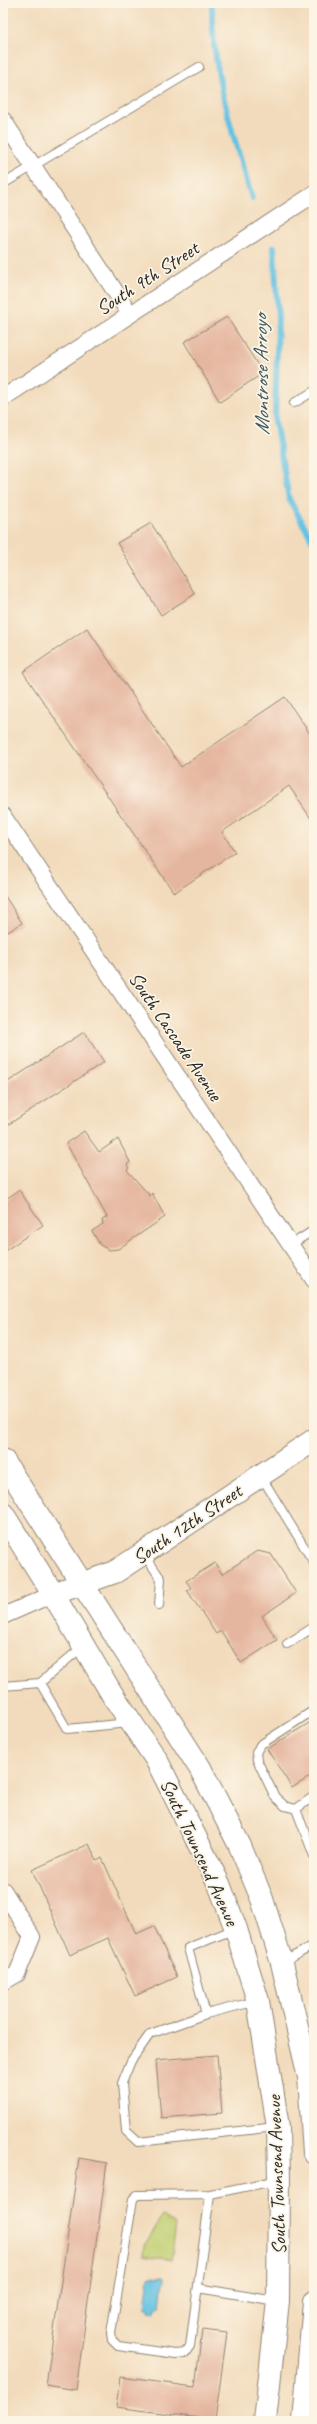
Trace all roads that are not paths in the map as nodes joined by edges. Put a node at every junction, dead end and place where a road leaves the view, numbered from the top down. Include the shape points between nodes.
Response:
1 (198, 68) dead end
2 (3, 120) edge
3 (33, 166) junction
4 (3, 184) edge
5 (314, 194) edge
6 (130, 314) junction
7 (314, 391) edge
8 (3, 398) edge
9 (294, 403) dead end
10 (3, 816) edge
11 (314, 1230) edge
12 (292, 1244) junction
13 (314, 1280) edge
14 (314, 1440) edge
15 (3, 1460) edge
16 (261, 1475) junction
17 (3, 1514) edge
18 (143, 1553) junction
19 (314, 1563) edge
20 (84, 1583) junction
21 (53, 1594) junction
22 (159, 1605) dead end
23 (3, 1616) edge
24 (314, 1627) edge
25 (287, 1644) dead end
26 (83, 1646) junction
27 (40, 1683) junction
28 (3, 1686) edge
29 (314, 1710) edge
30 (130, 1722) junction
31 (314, 1796) edge
32 (296, 1809) junction
33 (314, 1856) edge
34 (3, 1890) edge
35 (236, 1929) junction
36 (314, 1945) edge
37 (282, 1963) junction
38 (3, 1982) edge
39 (258, 2001) junction
40 (206, 2014) junction
41 (311, 2077) edge
42 (278, 2127) junction
43 (314, 2153) edge
44 (279, 2180) junction
45 (210, 2194) junction
46 (198, 2288) junction
47 (278, 2301) junction
48 (314, 2302) edge
49 (264, 2421) edge
50 (304, 2421) edge

1 - 3 lane
2 - 3 street
3 - 4 lane
3 - 6 street
5 - 6 street, South 9th Street
6 - 8 street, South 9th Street
7 - 9 lane
10 - 12 street, South Cascade Avenue
11 - 12 lane
12 - 13 street, South Cascade Avenue
14 - 16 main road, South 12th Street
15 - 20 main road, South Townsend Avenue
16 - 18 main road, South 12th Street
16 - 19 lane
17 - 21 main road, South Townsend Avenue
18 - 20 main road, South 12th Street via 106,1576
18 - 22 lane via 161,1579
20 - 21 main road, South 12th Street
20 - 37 main road, South Townsend Avenue via 200,1768 240,1846 262,1899
21 - 23 street
21 - 26 main road, South Townsend Avenue
24 - 25 lane
26 - 27 lane
26 - 30 main road, South Townsend Avenue
27 - 28 lane
27 - 30 lane via 67,1729
29 - 32 lane via 260,1745 256,1753 276,1797 284,1806
30 - 35 main road, South Townsend Avenue via 156,1759 198,1841 219,1884
31 - 32 lane
32 - 33 lane
34 - 38 street via 32,1937 17,1974
35 - 39 main road, South Townsend Avenue
35 - 40 lane via 188,1948
36 - 37 lane
37 - 41 main road, South Townsend Avenue
39 - 40 lane
39 - 42 main road, South Townsend Avenue
40 - 42 lane via 150,2034 131,2062 122,2083 126,2131 138,2142
41 - 43 main road, South Townsend Avenue
42 - 44 main road, South Townsend Avenue
44 - 45 lane
44 - 47 main road, South Townsend Avenue
45 - 46 lane
45 - 46 lane via 138,2195 133,2198 113,2318 112,2340 118,2346 175,2354 185,2353 190,2346
46 - 47 lane
47 - 49 main road, South Townsend Avenue
48 - 50 main road

